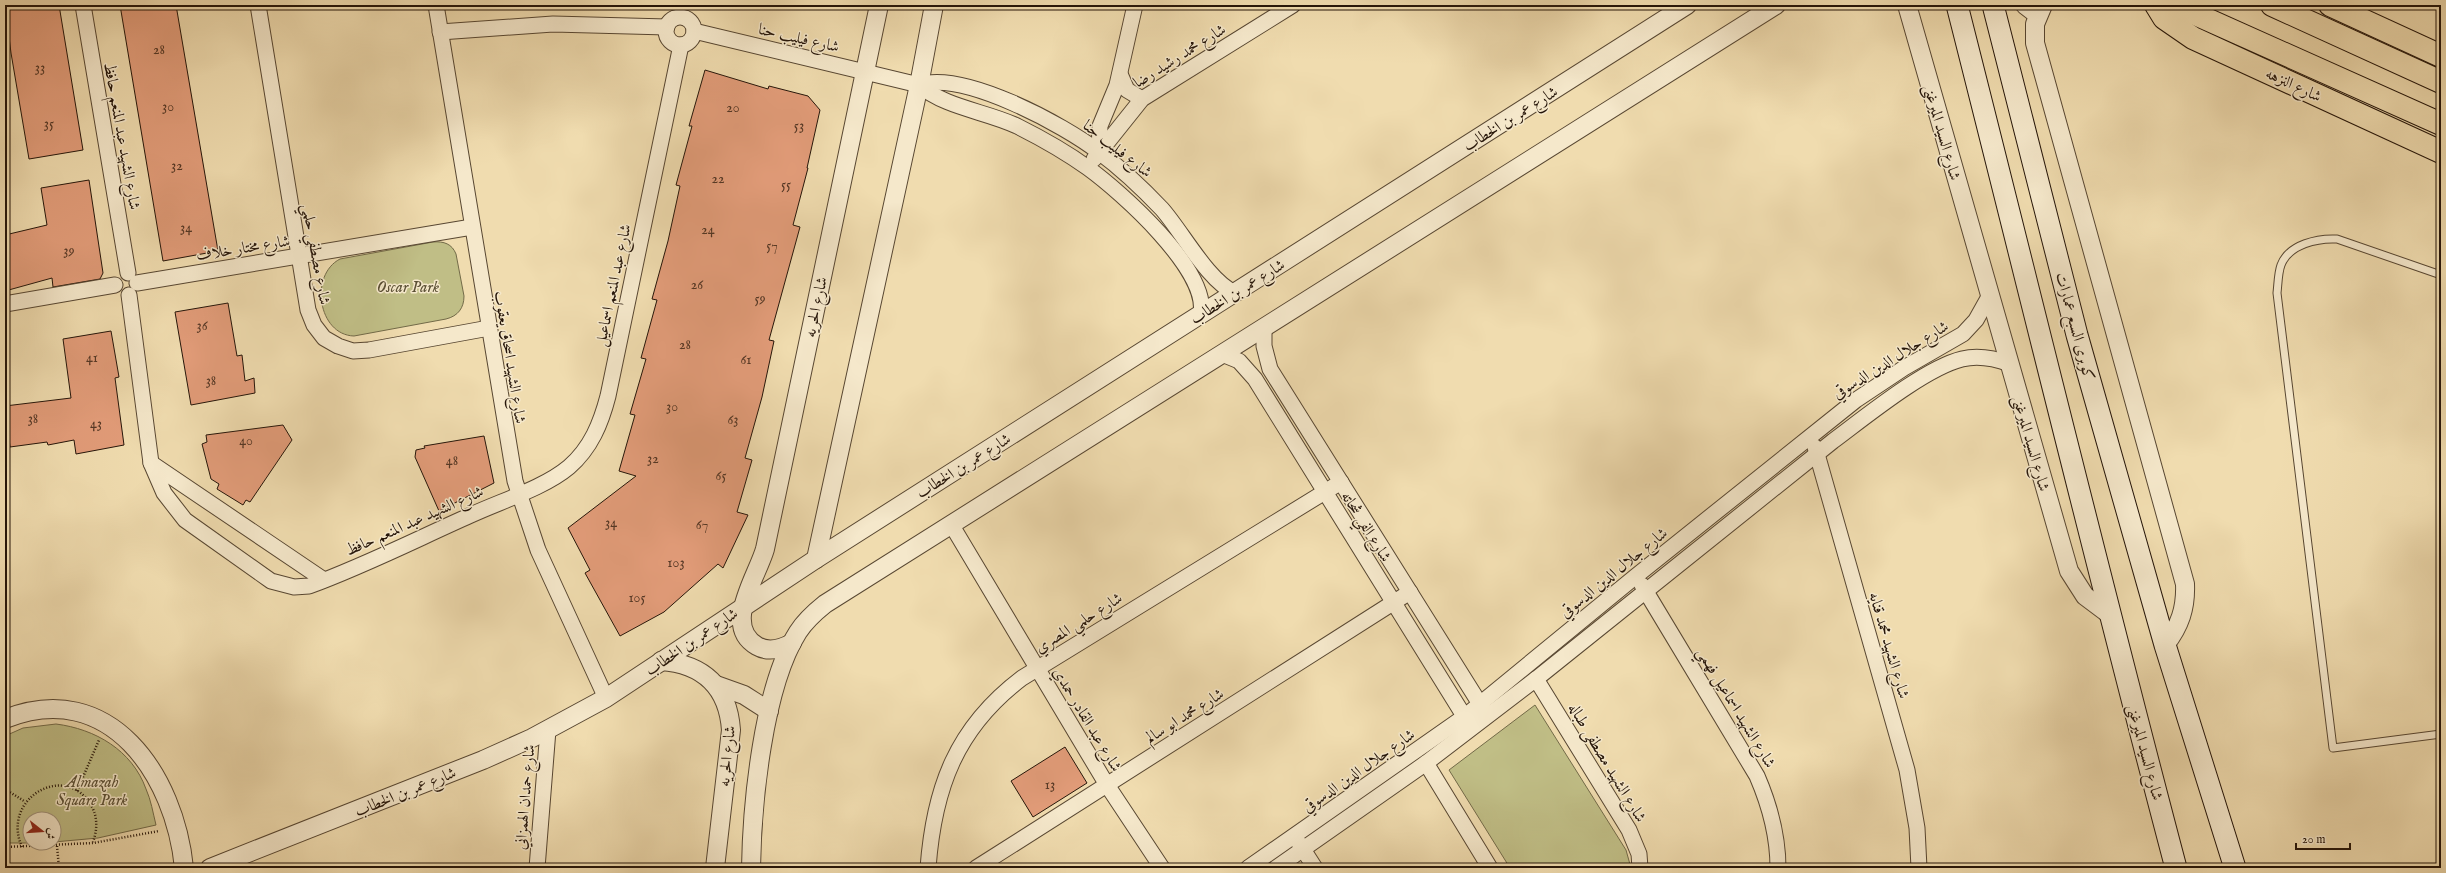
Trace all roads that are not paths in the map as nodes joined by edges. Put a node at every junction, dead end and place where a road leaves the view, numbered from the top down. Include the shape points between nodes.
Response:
1 (83, 5) edge
2 (258, 5) edge
3 (436, 5) edge
4 (879, 5) edge
5 (934, 5) edge
6 (1135, 5) edge
7 (1293, 5) edge
8 (1687, 5) edge
9 (1776, 5) edge
10 (1957, 5) edge
11 (1993, 5) edge
12 (2156, 5) edge
13 (2175, 5) edge
14 (2272, 5) edge
15 (2330, 5) edge
16 (2035, 8) edge
17 (1912, 10) edge
18 (686, 12) edge
19 (667, 27) junction
20 (694, 31) junction
21 (440, 32) junction
22 (681, 45) junction
23 (2441, 56) edge
24 (864, 71) junction
25 (1120, 74) junction
26 (2441, 82) edge
27 (919, 85) junction
28 (1142, 99) junction
29 (2441, 124) edge
30 (1099, 152) junction
31 (2441, 152) edge
32 (1087, 168) junction
33 (472, 227) junction
34 (299, 256) junction
35 (2441, 275) edge
36 (131, 284) junction
37 (1235, 293) junction
38 (1990, 295) junction
39 (5, 304) edge
40 (1200, 314) junction
41 (488, 328) junction
42 (1264, 328) junction
43 (1222, 354) junction
44 (2010, 364) junction
45 (1811, 435) junction
46 (1818, 454) junction
47 (151, 463) junction
48 (1341, 482) junction
49 (1325, 491) junction
50 (518, 494) junction
51 (951, 524) junction
52 (816, 559) junction
53 (1636, 576) junction
54 (324, 580) junction
55 (1410, 592) junction
56 (1646, 592) junction
57 (1394, 603) junction
58 (743, 606) junction
59 (2109, 614) junction
60 (792, 644) junction
61 (2165, 645) junction
62 (661, 661) junction
63 (1037, 668) junction
64 (1536, 679) junction
65 (716, 685) junction
66 (606, 698) junction
67 (1484, 710) junction
68 (769, 711) junction
69 (5, 719) edge
70 (1468, 723) junction
71 (548, 730) junction
72 (2441, 734) edge
73 (1426, 763) junction
74 (1107, 785) junction
75 (1295, 837) junction
76 (1304, 850) junction
77 (184, 868) edge
78 (212, 868) edge
79 (537, 868) edge
80 (715, 868) edge
81 (751, 868) edge
82 (928, 868) edge
83 (976, 868) edge
84 (1162, 868) edge
85 (1248, 868) edge
86 (1276, 868) edge
87 (1316, 868) edge
88 (1490, 868) edge
89 (1640, 868) edge
90 (1778, 868) edge
91 (1919, 868) edge
92 (2176, 868) edge
93 (2236, 868) edge

1 - 36 street, شارع الشهيد عبد المنعم حافظ
2 - 34 street, شارع مصطفي حلمي
3 - 21 street, شارع الشهيد اسحاق يعقوب
4 - 24 street, شارع الحريه
5 - 27 street
6 - 25 street
7 - 28 street, شارع محمد رشيد رضا
8 - 37 street, شارع عمر بن الخطاب
9 - 42 street
10 - 59 main road via 2044,344
11 - 61 main road, كوبرى السبع عمارات via 2078,336
12 - 31 main road, شارع النزهه via 2164,18 2193,38
13 - 29 main road
14 - 26 main road
15 - 23 main road
16 - 61 street via 2036,47 2185,584 2182,617
17 - 38 street, شارع السيد الميرغنى
18 - 19 street
18 - 20 street
19 - 21 street via 553,24
19 - 22 street via 669,40
20 - 22 street via 689,42
20 - 24 street, شارع فيليب حنا
21 - 33 street, شارع الشهيد اسحاق يعقوب
22 - 50 street, شارع عبد المنعم اسماعيل via 608,396 599,427 581,455 569,467
24 - 27 street, شارع فيليب حنا
24 - 58 street, شارع الحريه via 765,549
25 - 28 street via 1127,90
25 - 30 street via 1100,126
27 - 30 street, شارع فيليب حنا via 946,82 1007,101 1055,124
27 - 32 street, شارع فيليب حنا via 939,98 984,112 1021,128
27 - 52 street
28 - 30 street, شارع محمد رشيد رضا
30 - 32 street, شارع محمد رشيد رضا
30 - 37 street, شارع فيليب حنا via 1149,196 1186,238 1214,279
32 - 40 street, شارع فيليب حنا via 1134,208 1173,250 1198,286 1202,303
33 - 34 street, شارع مختار خلاف
33 - 41 street, شارع الشهيد اسحاق يعقوب
34 - 36 street, شارع مختار خلاف
34 - 41 street, شارع مصطفي حلمي via 312,322 324,338 342,348 365,350
35 - 72 lane via 2337,239 2321,238 2298,246 2281,264 2277,293 2333,748
36 - 39 street via 118,277 115,285
36 - 47 street, شارع الشهيد عبد المنعم حافظ
37 - 40 street, شارع عمر بن الخطاب
38 - 44 street, شارع السيد الميرغنى
38 - 45 street, شارع جلال الدين الدسوقي via 1976,320 1963,334 1872,388
40 - 52 street, شارع عمر بن الخطاب
41 - 50 street, شارع الشهيد اسحاق يعقوب
42 - 43 street
42 - 48 street, شارع الفي شحاته via 1264,346 1270,369
43 - 49 street, شارع الفي شحاته via 1239,361 1252,374
43 - 51 street
44 - 46 street, شارع جلال الدين الدسوقي via 1978,357 1946,365 1880,406
44 - 59 street, شارع السيد الميرغنى via 2069,571 2085,596
45 - 46 street, شارع الشهيد محمد قنايه
45 - 53 street, شارع جلال الدين الدسوقي
46 - 56 street, شارع جلال الدين الدسوقي
46 - 91 street, شارع الشهيد محمد قنايه via 1906,770 1917,828
47 - 54 street
47 - 54 street, شارع الشهيد عبد المنعم حافظ via 164,493 185,520 271,581 294,588
48 - 49 street, شارع حلمي المصري
48 - 55 street, شارع الفي شحاته
49 - 57 street, شارع الفي شحاته
49 - 63 street, شارع حلمي المصري
50 - 54 street, شارع الشهيد عبد المنعم حافظ
50 - 66 street, شارع الشهيد اسحاق يعقوب via 538,550
51 - 60 street via 825,604 803,625
51 - 63 street, شارع عبد القادر حمدي
52 - 58 street, شارع عمر بن الخطاب
53 - 56 street, شارع الشهيد اسماعيل فهمي
53 - 67 street, شارع جلال الدين الدسوقي
55 - 57 street, شارع محمد ابو سالم
55 - 67 street, شارع الفي شحاته
56 - 64 street, شارع جلال الدين الدسوقي
56 - 90 street, شارع الشهيد اسماعيل فهمي via 1757,776 1768,802 1775,829
57 - 70 street, شارع الفي شحاته
57 - 74 street, شارع محمد ابو سالم
58 - 60 street, شارع الحريه via 741,622 747,638 752,643 767,650 776,650
58 - 62 street, شارع عمر بن الخطاب
59 - 92 main road, شارع السيد الميرغنى
60 - 68 street
61 - 93 main road
62 - 65 street, شارع الحريه via 677,662 692,667
62 - 66 street, شارع عمر بن الخطاب
63 - 74 street, شارع عبد القادر حمدي
63 - 82 street, شارع حلمي المصري via 994,701 960,745 939,796
64 - 67 street, شارع جلال الدين الدسوقي
64 - 89 street, شارع الشهيد مصطفى طباله via 1635,841
65 - 68 street via 744,695
65 - 80 street, شارع الحريه via 725,699 730,714 731,730
66 - 71 street, شارع عمر بن الخطاب
67 - 70 street, شارع جلال الدين الدسوقي
68 - 81 street via 758,777
69 - 77 street via 24,713 52,710 80,714 106,724 129,740 148,762 161,787 176,828
70 - 73 street, شارع جلال الدين الدسوقي
70 - 75 street, شارع جلال الدين الدسوقي
71 - 78 street, شارع عمر بن الخطاب via 483,760
71 - 79 street, شارع حمدان الهمزاني
73 - 76 street, شارع جلال الدين الدسوقي
73 - 88 street
74 - 83 street, شارع محمد ابو سالم
74 - 84 street, شارع عبد القادر حمدي
75 - 76 street
75 - 85 street, شارع جلال الدين الدسوقي
76 - 86 street, شارع جلال الدين الدسوقي
76 - 87 street

